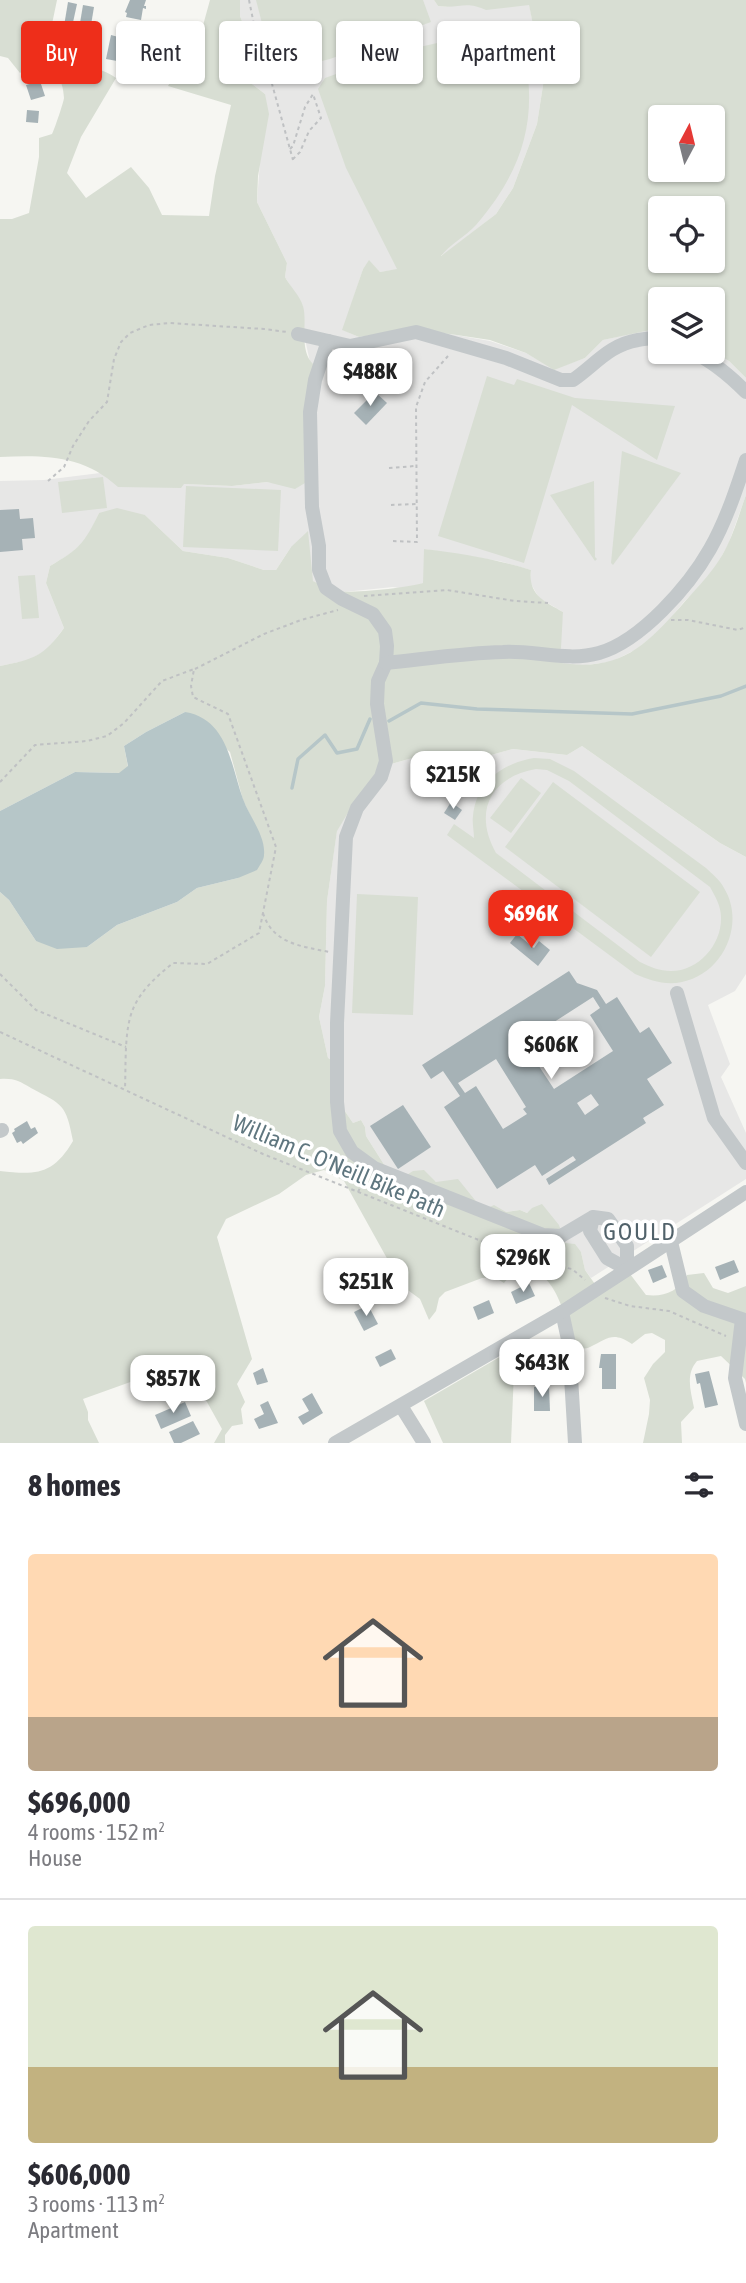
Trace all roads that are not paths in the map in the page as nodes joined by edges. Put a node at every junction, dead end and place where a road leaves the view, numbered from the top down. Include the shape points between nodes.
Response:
1 (298, 334) road end
2 (648, 339) edge
3 (328, 341) junction
4 (714, 364) edge
5 (746, 392) edge
6 (746, 460) edge
7 (386, 663) junction
8 (677, 993) dead end
9 (746, 1163) edge
10 (746, 1192) edge
11 (593, 1217) junction
12 (671, 1241) junction
13 (626, 1269) junction
14 (562, 1311) junction
15 (401, 1406) junction
16 (746, 1424) edge
17 (335, 1443) edge
18 (424, 1443) edge
19 (575, 1443) edge

1 - 3 street
2 - 3 street via 609,349 573,380 561,380 506,358 416,332 350,346
3 - 7 street via 310,412 319,570 326,588 357,600 373,614 385,631
4 - 5 street
6 - 7 street via 710,550 680,590 625,641 597,653 505,652
7 - 11 street via 378,681 377,704 386,761 381,777 357,808 346,837 337,1023 340,1131 352,1152 372,1166 543,1234 561,1236
8 - 9 street via 714,1118
10 - 12 street
11 - 13 street via 590,1231 607,1258
11 - 13 street via 608,1219 627,1246
12 - 13 street
12 - 16 street via 683,1291 704,1306 742,1319 735,1378
13 - 14 street
14 - 15 street
14 - 19 street via 569,1344
15 - 17 street
15 - 18 street

